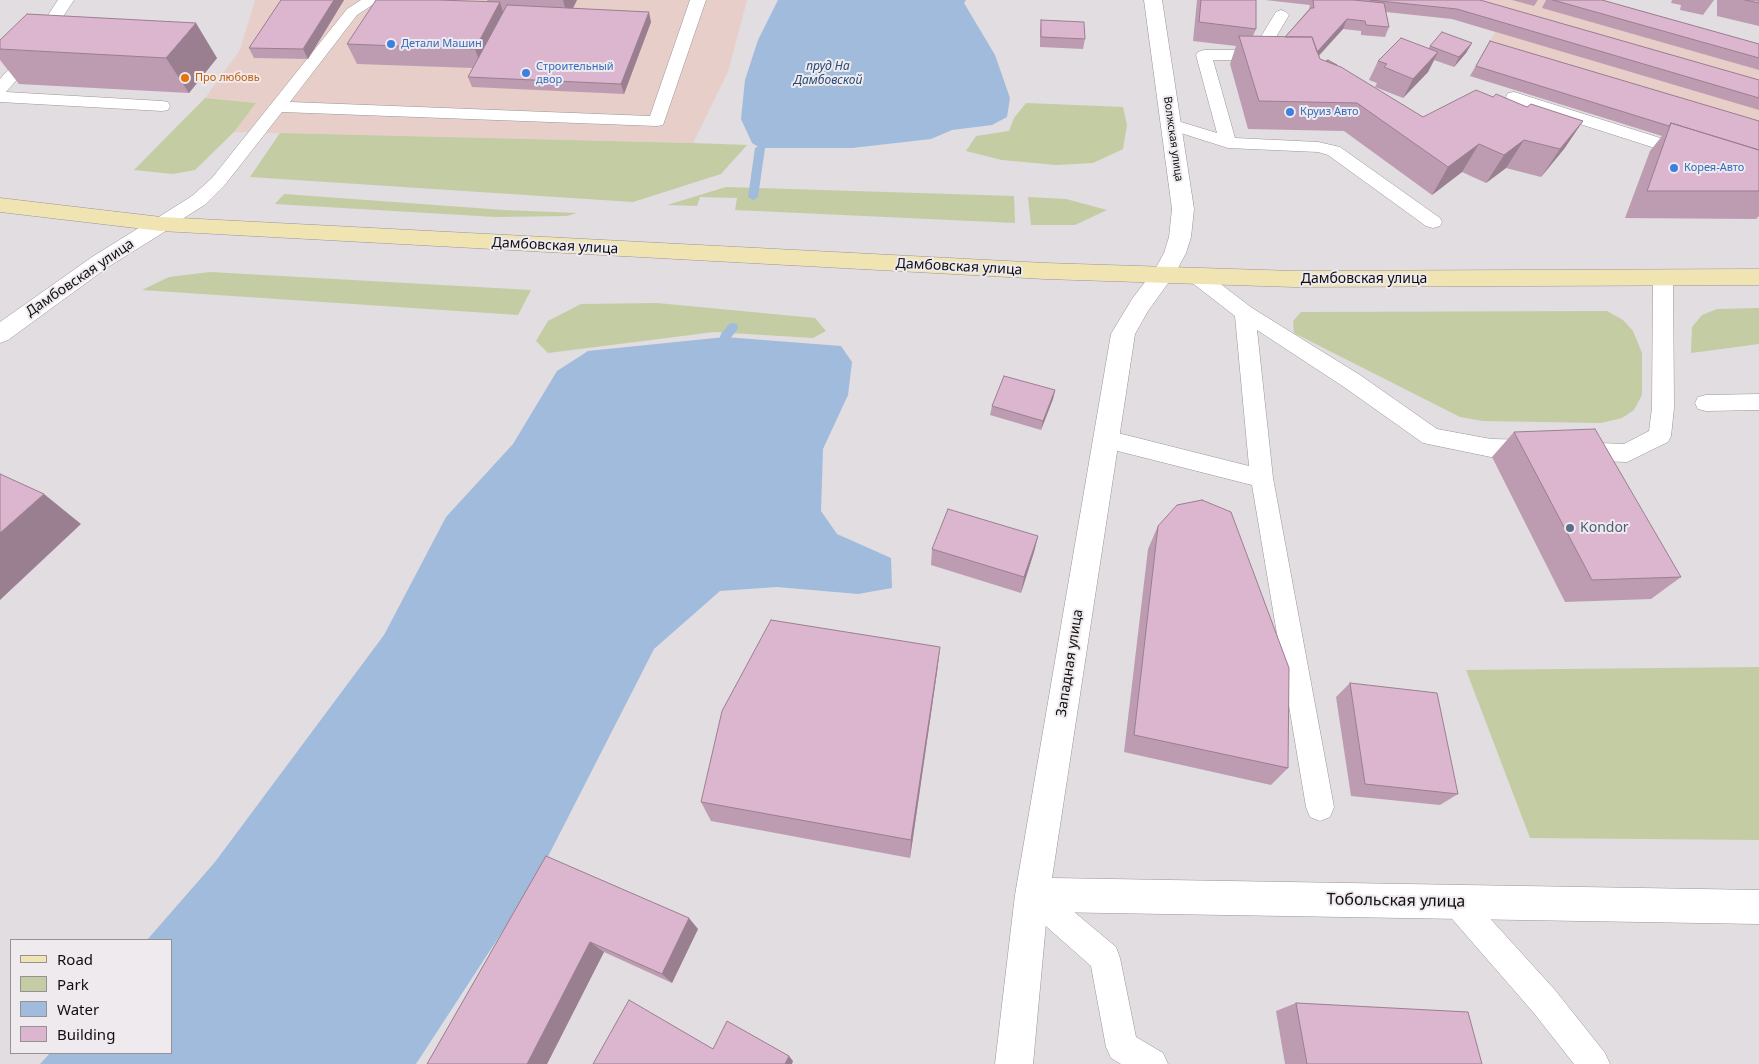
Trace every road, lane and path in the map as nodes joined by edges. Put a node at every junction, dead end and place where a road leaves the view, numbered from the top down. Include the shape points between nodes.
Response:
1 (66, 0) edge
2 (372, 0) edge
3 (698, 0) edge
4 (1153, 0) edge
5 (1281, 15) dead end
6 (0, 89) edge
7 (0, 97) edge
8 (1514, 97) dead end
9 (162, 106) dead end
10 (278, 107) junction
11 (1171, 124) junction
12 (1228, 143) junction
13 (1702, 158) edge
14 (0, 205) edge
15 (1433, 222) dead end
16 (161, 224) junction
17 (1163, 275) junction
18 (1198, 277) junction
19 (1663, 277) junction
20 (1759, 277) edge
21 (1245, 313) junction
22 (0, 334) edge
23 (1759, 402) edge
24 (1706, 403) dead end
25 (1106, 439) junction
26 (1262, 478) junction
27 (1320, 807) dead end
28 (1032, 896) junction
29 (1456, 902) junction
30 (1759, 907) edge
31 (1014, 1064) edge
32 (1152, 1064) edge
33 (1594, 1064) edge

1 - 6 lane via 30,56
2 - 10 lane via 352,12
3 - 10 lane via 657,121
4 - 11 street, Волжская улица
5 - 12 lane via 1260,51 1252,55 1204,55
7 - 9 lane
8 - 13 lane
10 - 16 lane via 218,182 199,200
11 - 12 lane
11 - 17 street, Волжская улица via 1183,224 1175,253
12 - 15 lane via 1318,146 1334,151
14 - 16 main road, Дамбовская улица
16 - 17 main road, Дамбовская улица via 751,257
16 - 22 street, Дамбовская улица via 100,262
17 - 18 main road, Дамбовская улица
17 - 25 street, Западная улица via 1123,334
18 - 19 main road, Дамбовская улица
18 - 21 lane
19 - 20 main road, Дамбовская улица
19 - 21 lane via 1660,436 1627,453 1491,448 1431,437 1352,381
21 - 26 lane
23 - 24 lane
25 - 26 lane
25 - 28 street, Западная улица
26 - 27 lane
28 - 29 street, Тобольская улица
28 - 31 street, Западная улица
28 - 32 lane via 1105,958 1122,1047
29 - 30 street, Тобольская улица
29 - 33 lane via 1544,1001

